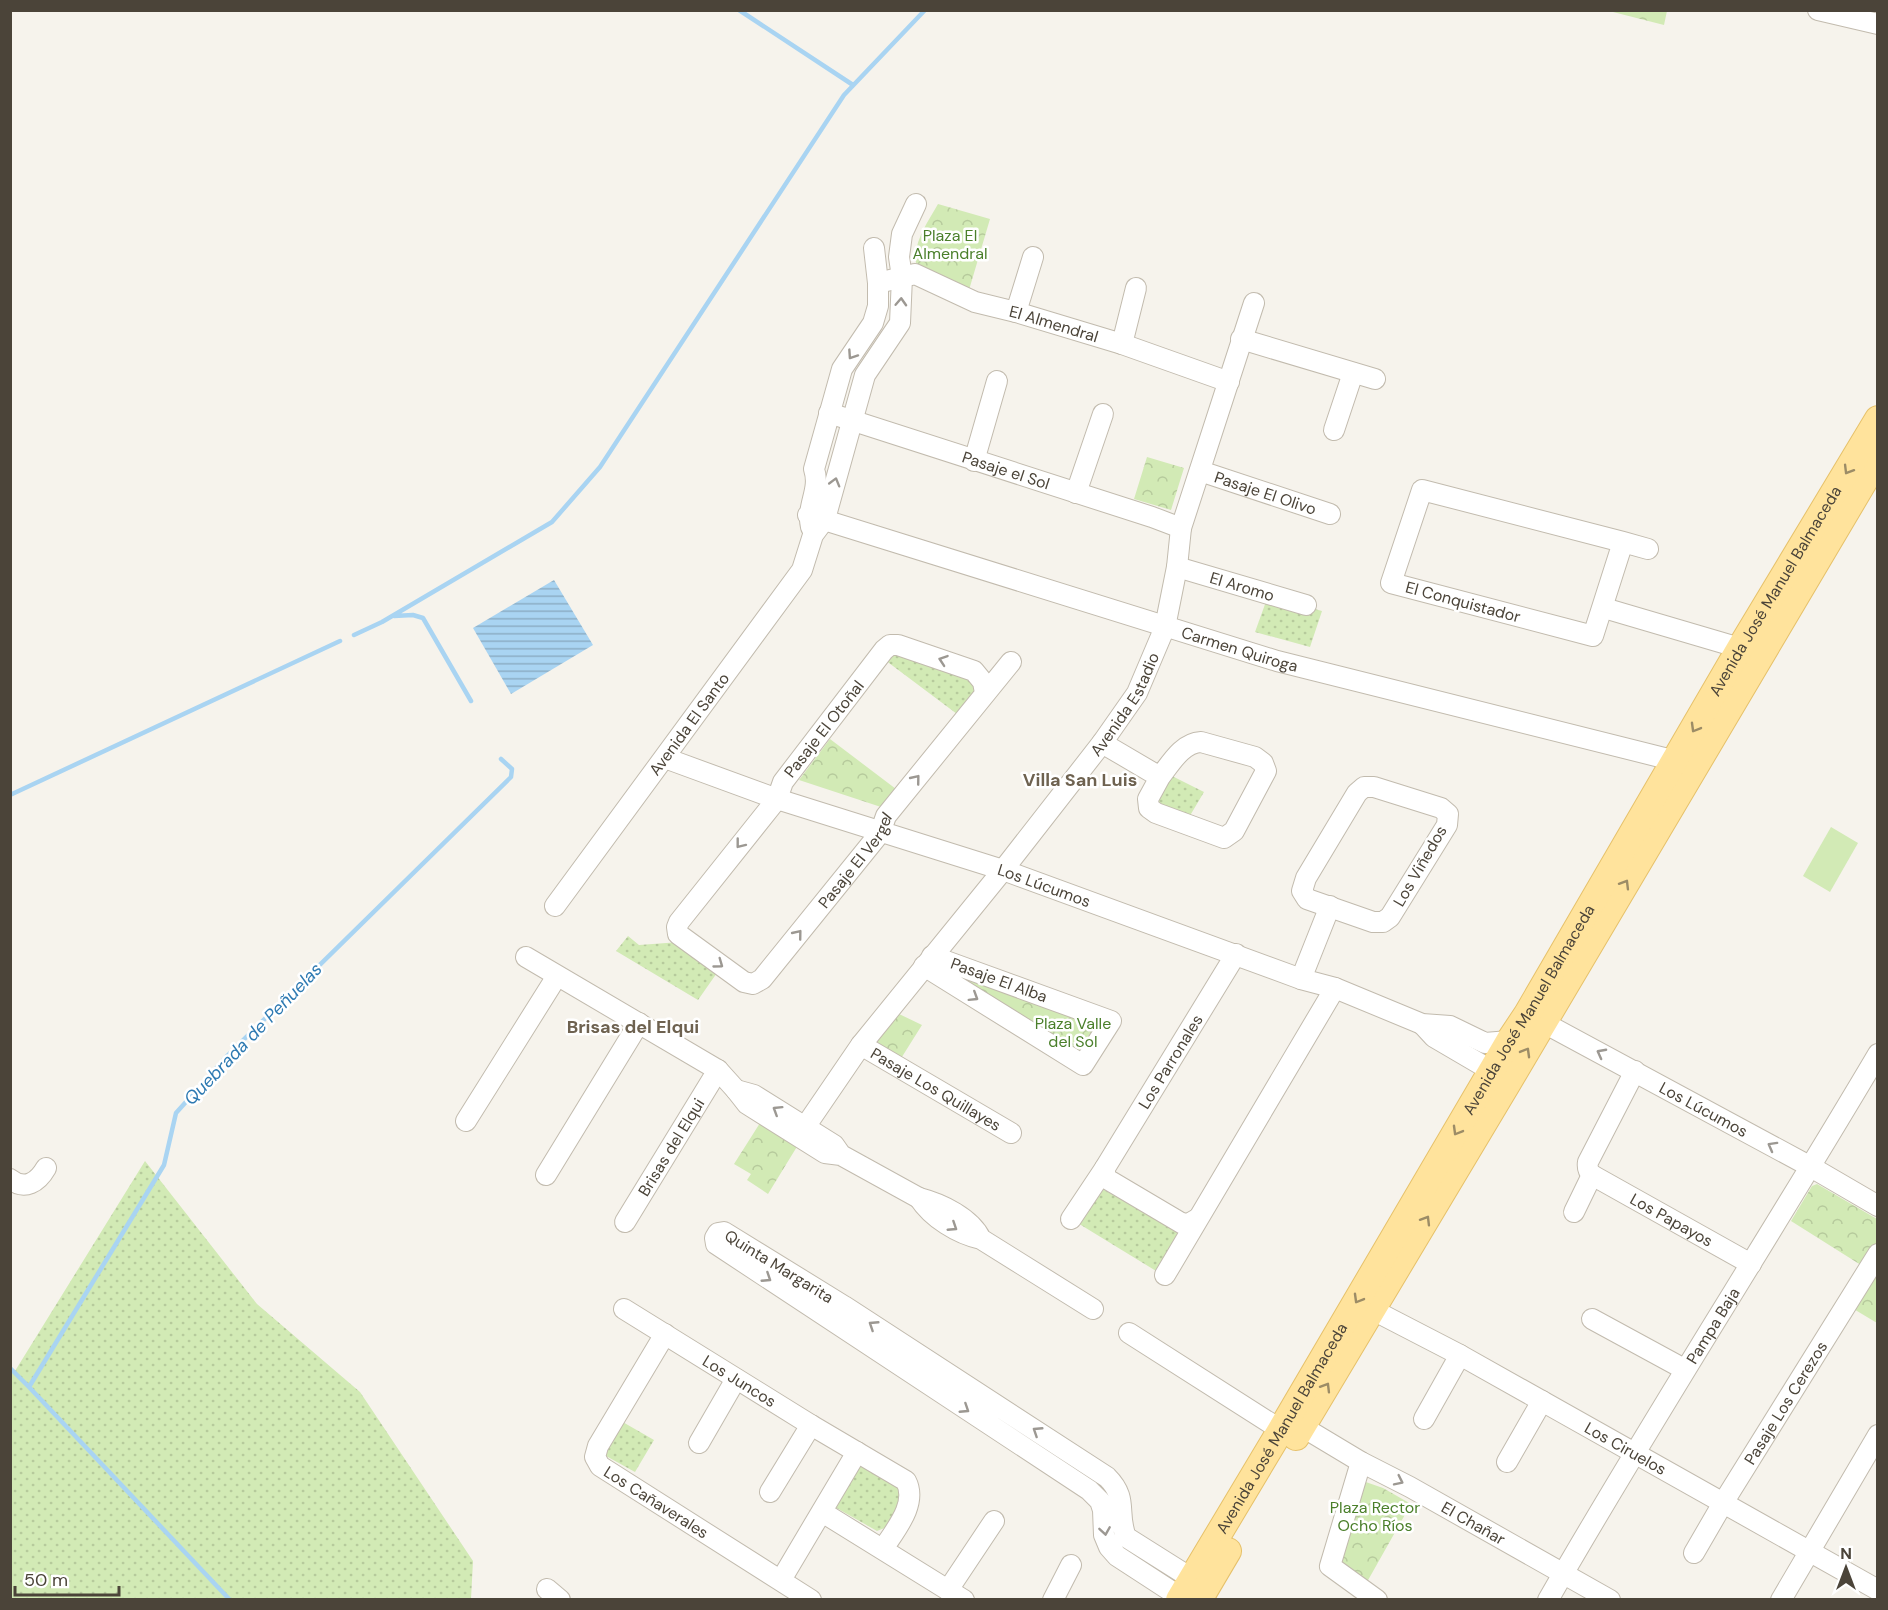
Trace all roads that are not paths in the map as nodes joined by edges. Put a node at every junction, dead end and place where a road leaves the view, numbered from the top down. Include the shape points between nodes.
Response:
1 (1818, 10) edge
2 (1868, 18) edge
3 (916, 204) dead end
4 (874, 248) dead end
5 (1033, 257) dead end
6 (902, 277) junction
7 (878, 282) junction
8 (1136, 288) dead end
9 (1254, 303) dead end
10 (1016, 312) junction
11 (1242, 339) junction
12 (1122, 344) junction
13 (1353, 372) junction
14 (1375, 379) dead end
15 (997, 381) dead end
16 (1230, 382) junction
17 (829, 413) junction
18 (1102, 414) dead end
19 (1878, 419) edge
20 (853, 421) junction
21 (1334, 430) dead end
22 (1878, 458) edge
23 (974, 461) junction
24 (1200, 471) junction
25 (1076, 494) junction
26 (1330, 514) dead end
27 (817, 517) junction
28 (1181, 528) junction
29 (1623, 542) junction
30 (1648, 549) dead end
31 (1177, 567) junction
32 (1306, 605) dead end
33 (1604, 608) junction
34 (1165, 627) junction
35 (1740, 648) junction
36 (1011, 662) dead end
37 (985, 693) junction
38 (1102, 742) junction
39 (664, 758) junction
40 (1676, 761) junction
41 (1160, 777) junction
42 (777, 799) junction
43 (880, 833) junction
44 (1003, 870) junction
45 (555, 906) dead end
46 (1330, 906) junction
47 (678, 934) joint
48 (1236, 954) junction
49 (526, 957) dead end
50 (928, 961) junction
51 (557, 976) junction
52 (1301, 979) junction
53 (1335, 988) junction
54 (1535, 1018) junction
55 (639, 1023) junction
56 (1422, 1023) junction
57 (1509, 1041) junction
58 (861, 1045) junction
59 (1878, 1054) edge
60 (718, 1070) junction
61 (1635, 1071) junction
62 (1500, 1076) junction
63 (736, 1090) junction
64 (466, 1121) dead end
65 (805, 1127) junction
66 (1011, 1133) dead end
67 (842, 1155) junction
68 (1811, 1167) junction
69 (46, 1168) dead end
70 (1105, 1168) junction
71 (546, 1175) dead end
72 (1592, 1175) junction
73 (10, 1179) edge
74 (1878, 1206) edge
75 (1574, 1212) dead end
76 (1071, 1219) dead end
77 (1197, 1219) junction
78 (625, 1222) dead end
79 (1878, 1254) edge
80 (1751, 1264) junction
81 (1165, 1275) dead end
82 (624, 1309) dead end
83 (1093, 1309) dead end
84 (1373, 1310) junction
85 (838, 1313) junction
86 (1592, 1319) dead end
87 (1129, 1333) dead end
88 (665, 1334) junction
89 (1460, 1355) junction
90 (1684, 1370) junction
91 (945, 1371) junction
92 (736, 1379) junction
93 (934, 1388) junction
94 (1542, 1401) junction
95 (1424, 1419) dead end
96 (811, 1425) junction
97 (1291, 1428) junction
98 (1878, 1435) edge
99 (699, 1443) dead end
100 (1058, 1445) junction
101 (857, 1452) junction
102 (1633, 1453) junction
103 (1046, 1462) junction
104 (1361, 1462) junction
105 (1507, 1462) dead end
106 (770, 1492) dead end
107 (1723, 1503) junction
108 (822, 1512) junction
109 (994, 1521) dead end
110 (883, 1550) junction
111 (1808, 1551) junction
112 (1694, 1553) dead end
113 (1071, 1565) dead end
114 (1563, 1573) junction
115 (781, 1580) junction
116 (1878, 1590) edge
117 (956, 1594) edge
118 (1187, 1594) edge
119 (811, 1599) edge
120 (1053, 1599) edge
121 (1377, 1599) edge
122 (1548, 1599) edge
123 (1610, 1599) edge
124 (1781, 1599) edge

1 - 2 street
3 - 6 street, Avenida El Santo via 902,234
4 - 7 street, Avenida El Santo
5 - 10 street
6 - 7 street, El Almendral
6 - 10 street, El Almendral via 915,274 967,300
20 -> 6 street, Avenida El Santo via 865,375 900,323
7 -> 17 street, Avenida El Santo via 873,323 842,369
8 - 12 street
9 - 11 street, Avenida Estadio
10 - 12 street, El Almendral
11 - 13 street
11 - 16 street, Avenida Estadio
12 - 16 street, El Almendral
13 - 14 street
13 - 21 street
15 - 23 street
16 - 24 street, Avenida Estadio
17 - 20 street, Pasaje el Sol
17 - 27 street, Avenida El Santo via 814,469 818,480
18 - 25 street
19 -> 35 main road, Avenida José Manuel Balmaceda
20 - 23 street, Pasaje el Sol
27 -> 20 street, Avenida El Santo
54 -> 22 main road, Avenida José Manuel Balmaceda
23 - 25 street, Pasaje el Sol
24 - 26 street, Pasaje El Olivo
24 - 28 street, Avenida Estadio
25 - 28 street, Pasaje el Sol
27 - 34 street, Carmen Quiroga
27 - 39 street, Avenida El Santo via 802,570
28 - 31 street, Avenida Estadio
29 - 30 street, El Conquistador
29 - 33 street, El Conquistador
29 - 33 street, El Conquistador via 1422,490 1391,583 1593,636
31 - 32 street, El Aromo
31 - 34 street, Avenida Estadio
33 - 35 street
34 - 38 street, Avenida Estadio via 1137,693
34 - 40 street, Carmen Quiroga via 1277,661
35 -> 40 main road, Avenida José Manuel Balmaceda
36 - 37 street, Pasaje El Vergel
37 -> 42 street, Pasaje El Otoñal via 983,682 974,671 890,645 783,782
43 -> 37 street, Pasaje El Vergel via 886,816
38 - 41 street
38 - 44 street, Avenida Estadio
39 - 42 street, Los Lúcumos
39 - 45 street, Avenida El Santo
40 - 54 main road, Avenida José Manuel Balmaceda
41 - 41 street via 1148,799 1149,808 1224,838 1234,831 1266,771 1263,762 1255,757 1194,742 1185,746
42 - 43 street, Los Lúcumos
42 -> 47 street, Pasaje El Otoñal via 679,922
43 - 44 street, Los Lúcumos
47 -> 43 street, Pasaje El Vergel via 744,982 753,984 762,979
44 - 48 street, Los Lúcumos
44 - 50 street, Avenida Estadio
46 - 46 street, Los Viñedos via 1373,922 1390,917 1447,825 1448,814 1441,808 1364,787 1306,878 1302,891 1307,899
46 - 52 street
48 - 52 street, Los Lúcumos
48 - 70 street, Los Parronales
49 - 51 street
50 -> 50 street, Pasaje El Alba via 1083,1065 1111,1021
50 - 58 street, Avenida Estadio
51 - 55 street
51 - 64 street
52 - 53 street, Los Lúcumos
53 - 56 street, Los Lúcumos
53 - 77 street
54 - 57 main road, Avenida José Manuel Balmaceda
61 -> 54 street, Los Lúcumos
62 -> 54 main road, Avenida José Manuel Balmaceda
55 - 60 street
55 - 71 street
56 - 57 street, Los Lúcumos via 1450,1026 1485,1043
56 - 62 street, Los Lúcumos via 1434,1037
57 - 62 main road, Avenida José Manuel Balmaceda
58 - 65 street, Avenida Estadio
58 - 66 street, Pasaje Los Quillayes
59 - 68 street, Pampa Baja
60 - 63 street
60 - 78 street, Brisas del Elqui
68 -> 61 street, Los Lúcumos
61 - 72 street via 1588,1162
84 -> 62 main road, Avenida José Manuel Balmaceda
62 -> 97 main road, Avenida José Manuel Balmaceda via 1298,1397
65 -> 63 street via 754,1095
63 - 67 street via 747,1104 825,1154
65 - 67 street via 834,1145
67 - 83 street via 919,1198 936,1202 976,1227 981,1239
68 - 74 street, Los Lúcumos
68 - 80 street, Pampa Baja
69 - 73 street via 32,1184
70 - 76 street, Los Parronales
70 - 77 street via 1107,1179 1183,1224
72 - 75 street
72 - 80 street, Los Papayos
77 - 81 street
79 - 107 street, Pasaje Los Cerezos
80 - 90 street, Pampa Baja
82 - 88 street, Los Juncos
84 - 89 street, Los Ciruelos
97 -> 84 main road, Avenida José Manuel Balmaceda
85 -> 85 street, Quinta Margarita via 724,1232 718,1233 716,1244
91 -> 85 street, Quinta Margarita
85 - 93 street, Quinta Margarita
86 - 90 street
87 - 97 street, El Chañar
88 - 92 street, Los Juncos
88 - 115 street, Los Cañaverales via 595,1457 600,1466
89 - 94 street, Los Ciruelos
89 - 95 street
90 - 102 street, Pampa Baja
91 - 93 street
100 -> 91 street, Quinta Margarita
92 - 96 street, Los Juncos
92 - 99 street
93 -> 103 street, Quinta Margarita
94 - 102 street, Los Ciruelos
94 - 105 street
96 - 101 street, Los Juncos
96 - 106 street
97 - 104 street, El Chañar
97 - 118 main road, Avenida José Manuel Balmaceda
98 - 111 street
100 - 103 street
100 - 118 street, Quinta Margarita via 1116,1486 1126,1537
101 - 108 street
101 - 110 street, Los Juncos via 906,1481 910,1489 907,1511
102 - 107 street, Los Ciruelos
102 - 114 street, Pampa Baja
103 -> 118 street, Quinta Margarita via 1100,1501 1104,1535 1117,1556
104 -> 114 street, El Chañar
104 - 121 street via 1330,1566
107 - 111 street, Los Ciruelos
107 - 112 street, Pasaje Los Cerezos
108 - 110 street
108 - 115 street
109 - 117 street
110 - 117 street
111 - 116 street, Los Ciruelos
111 - 124 street
113 - 120 street
114 - 122 street, Pampa Baja
114 - 123 street, El Chañar
115 - 119 street, Los Cañaverales

